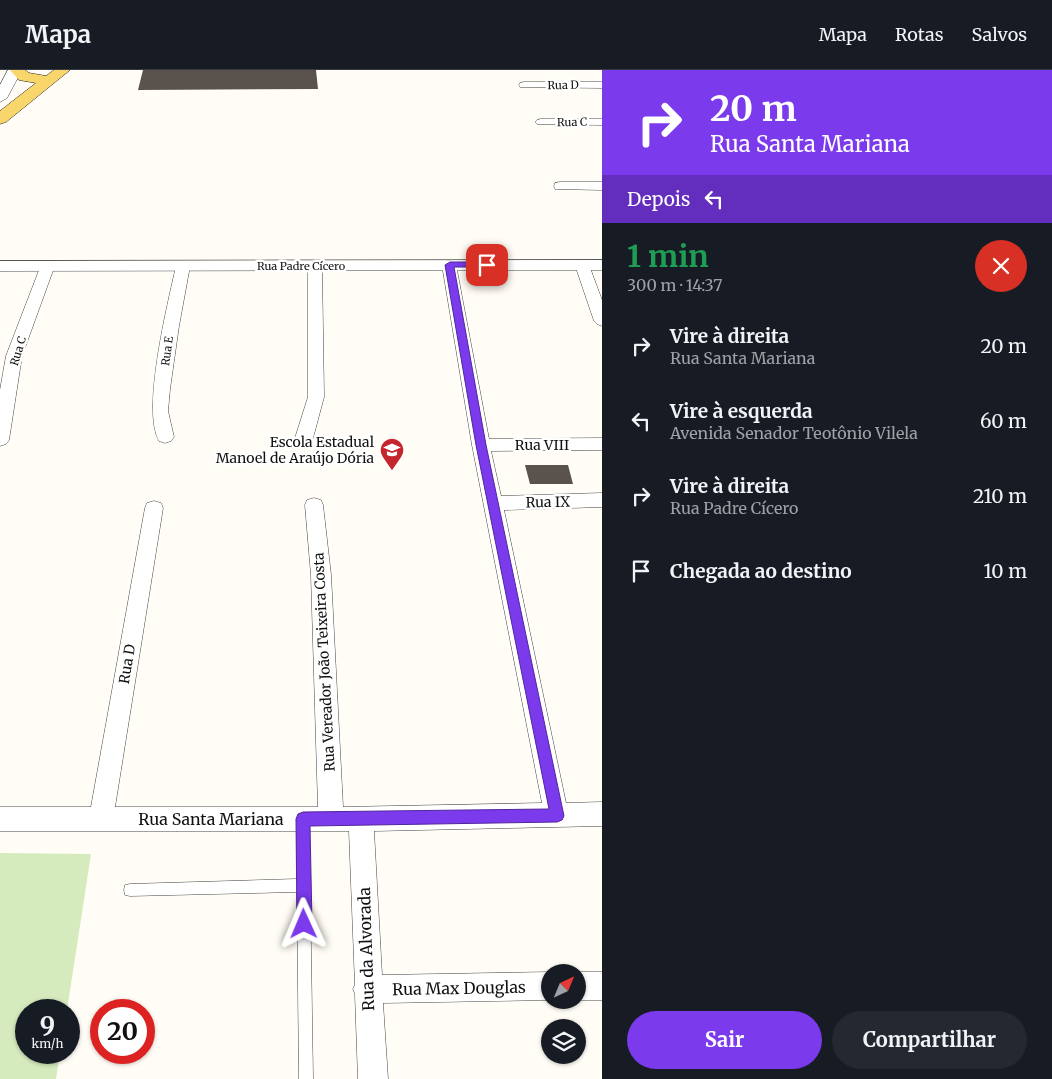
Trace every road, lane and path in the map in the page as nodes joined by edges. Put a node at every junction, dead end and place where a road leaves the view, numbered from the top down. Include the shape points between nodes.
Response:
1 (16, 70) edge
2 (63, 70) edge
3 (46, 77) edge
4 (602, 84) edge
5 (524, 85) dead end
6 (0, 98) edge
7 (0, 108) edge
8 (0, 119) edge
9 (541, 122) dead end
10 (602, 122) edge
11 (560, 186) dead end
12 (602, 186) edge
13 (48, 265) junction
14 (450, 265) junction
15 (582, 265) junction
16 (0, 266) edge
17 (183, 266) junction
18 (315, 266) junction
19 (602, 266) edge
20 (602, 321) edge
21 (165, 437) dead end
22 (304, 438) dead end
23 (0, 440) edge
24 (602, 444) edge
25 (481, 445) junction
26 (602, 500) edge
27 (494, 503) junction
28 (314, 505) dead end
29 (154, 508) dead end
30 (602, 814) edge
31 (557, 816) junction
32 (0, 819) edge
33 (303, 819) junction
34 (331, 819) junction
35 (361, 819) junction
36 (101, 820) junction
37 (304, 885) junction
38 (130, 890) dead end
39 (541, 986) edge
40 (586, 986) edge
41 (602, 986) edge
42 (367, 989) junction
43 (306, 1079) edge
44 (373, 1079) edge

1 - 3 main road via 24,77
1 - 6 street
2 - 3 main road
3 - 7 main road
3 - 8 main road
4 - 5 street, Rua D
9 - 10 street, Rua C
11 - 12 street
13 - 16 street, Rua Padre Cícero
13 - 17 street, Rua Padre Cícero
13 - 23 street, Rua C via 14,356
14 - 15 street, Rua Padre Cícero
14 - 18 street, Rua Padre Cícero
14 - 25 street
15 - 19 street, Rua Padre Cícero
15 - 20 street
17 - 18 street, Rua Padre Cícero
17 - 21 street, Rua E via 170,326 162,389 160,411
18 - 22 street via 316,397
24 - 25 street, Rua VIII
25 - 27 street
26 - 27 street, Rua IX
27 - 31 street
28 - 34 street, Rua Vereador João Teixeira Costa via 321,576
29 - 36 street, Rua D
30 - 31 street, Rua Santa Mariana
31 - 35 street, Rua Santa Mariana
32 - 36 street, Rua Santa Mariana
33 - 34 street, Rua Santa Mariana
33 - 36 street, Rua Santa Mariana
33 - 37 lane
34 - 35 street, Rua Santa Mariana
35 - 42 street, Rua da Alvorada
37 - 38 lane
37 - 43 lane
39 - 42 street, Rua Max Douglas
40 - 41 street
42 - 44 street, Rua da Alvorada

